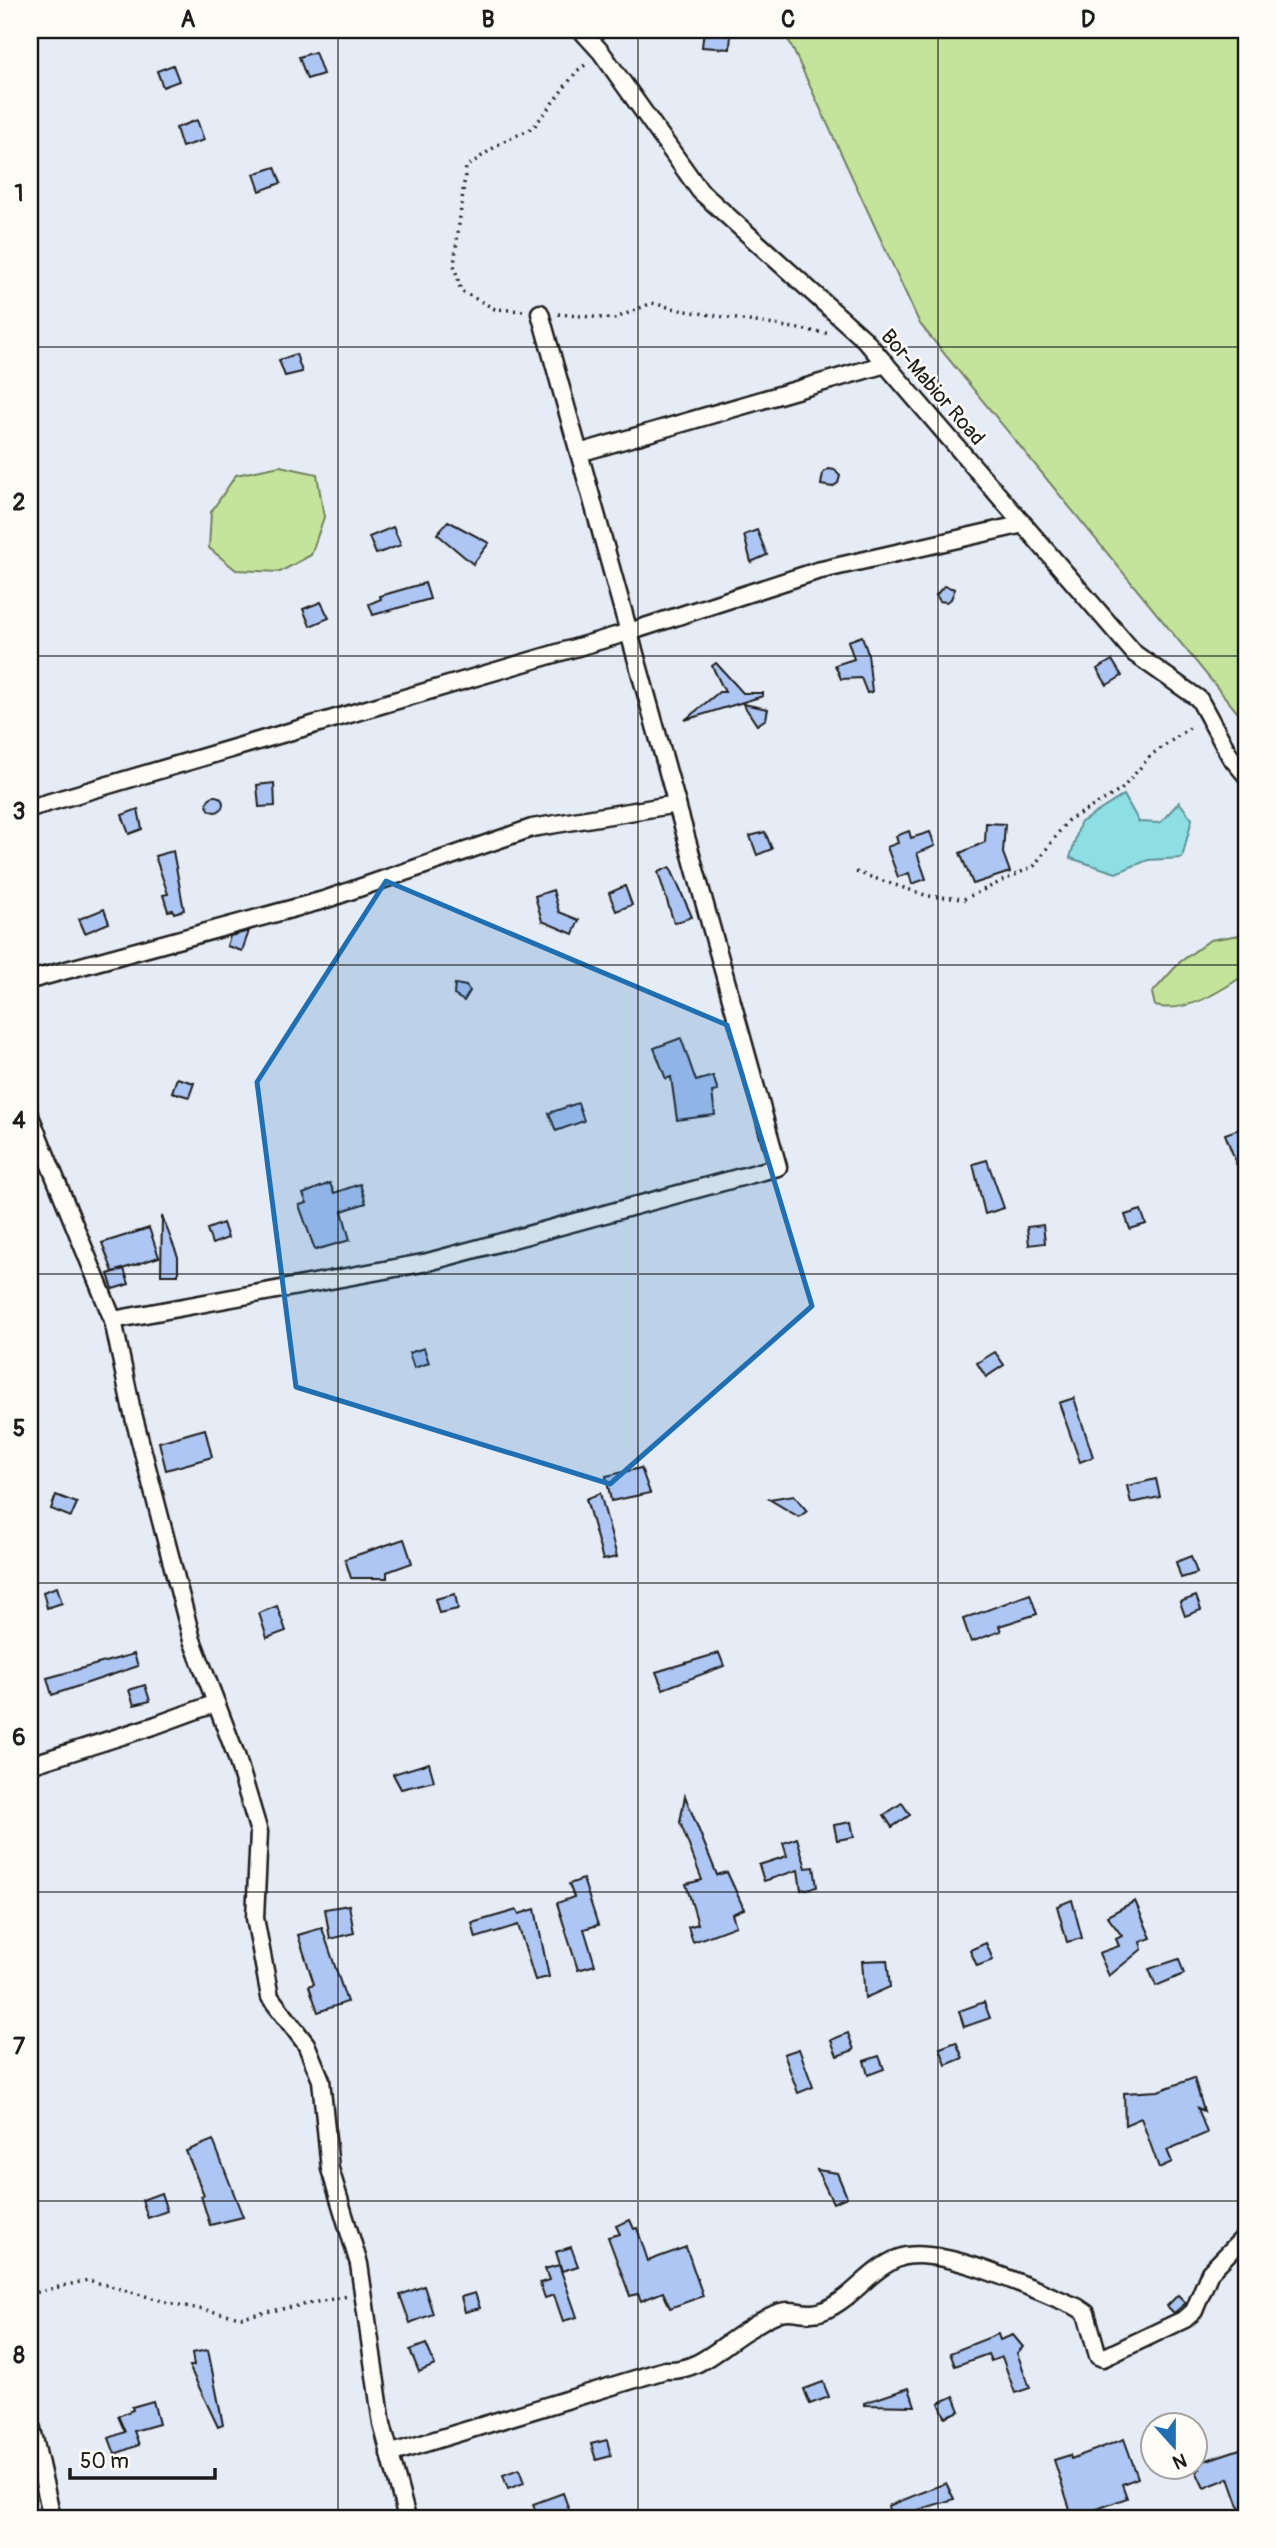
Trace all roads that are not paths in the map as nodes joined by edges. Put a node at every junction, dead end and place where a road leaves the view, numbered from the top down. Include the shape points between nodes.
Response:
1 (580, 30) edge
2 (540, 313) road end
3 (886, 364) junction
4 (579, 453) junction
5 (1024, 524) junction
6 (629, 632) junction
7 (1246, 775) edge
8 (677, 804) junction
9 (30, 808) edge
10 (30, 980) edge
11 (30, 1116) edge
12 (113, 1320) junction
13 (216, 1703) junction
14 (30, 1765) edge
15 (1246, 2235) edge
16 (30, 2420) edge
17 (388, 2454) junction
18 (52, 2518) edge
19 (407, 2518) edge

1 - 3 street, Bor-Mabior Road via 601,52 700,191
2 - 4 street
3 - 4 street
3 - 5 street, Bor-Mabior Road
4 - 6 street
5 - 6 street via 817,571
5 - 7 street, Bor-Mabior Road via 1135,654 1199,699 1230,756
6 - 8 street
6 - 9 street
8 - 10 street via 532,828 324,900
8 - 12 street via 778,1167 428,1262
11 - 12 street
12 - 13 street via 163,1534 192,1640
13 - 14 street
13 - 17 street via 259,1832 255,1918 270,1997 306,2044 321,2080 330,2169 359,2264
15 - 17 street via 1210,2272 1194,2311 1185,2319 1103,2358 1097,2354 1086,2314 1077,2307 951,2260 929,2255 900,2257 824,2311 786,2311 768,2318 682,2371 653,2374
16 - 18 street
17 - 19 street

